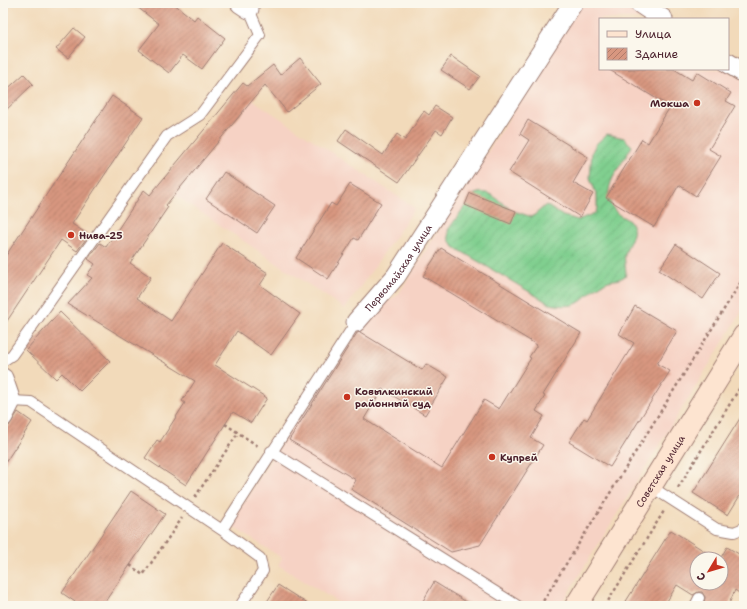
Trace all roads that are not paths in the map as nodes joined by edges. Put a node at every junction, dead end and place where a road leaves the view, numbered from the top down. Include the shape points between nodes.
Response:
1 (573, 3) edge
2 (639, 3) edge
3 (245, 6) edge
4 (662, 18) edge
5 (729, 64) edge
6 (744, 73) edge
7 (356, 322) joint
8 (744, 336) edge
9 (3, 361) edge
10 (3, 378) edge
11 (6, 405) edge
12 (271, 452) junction
13 (650, 486) junction
14 (744, 528) edge
15 (222, 530) junction
16 (240, 606) edge
17 (518, 606) edge
18 (576, 606) edge

1 - 7 street, Первомайская улица via 396,276
2 - 4 street
3 - 9 lane via 260,35 200,115 167,136 12,355
5 - 6 street
7 - 12 lane, Первомайская улица
8 - 13 street, Советская улица
10 - 11 street
11 - 15 lane via 31,402
12 - 15 lane, Первомайская улица
12 - 17 lane
13 - 14 lane via 717,528 734,532
13 - 18 street, Советская улица
15 - 16 lane via 260,558 263,572

